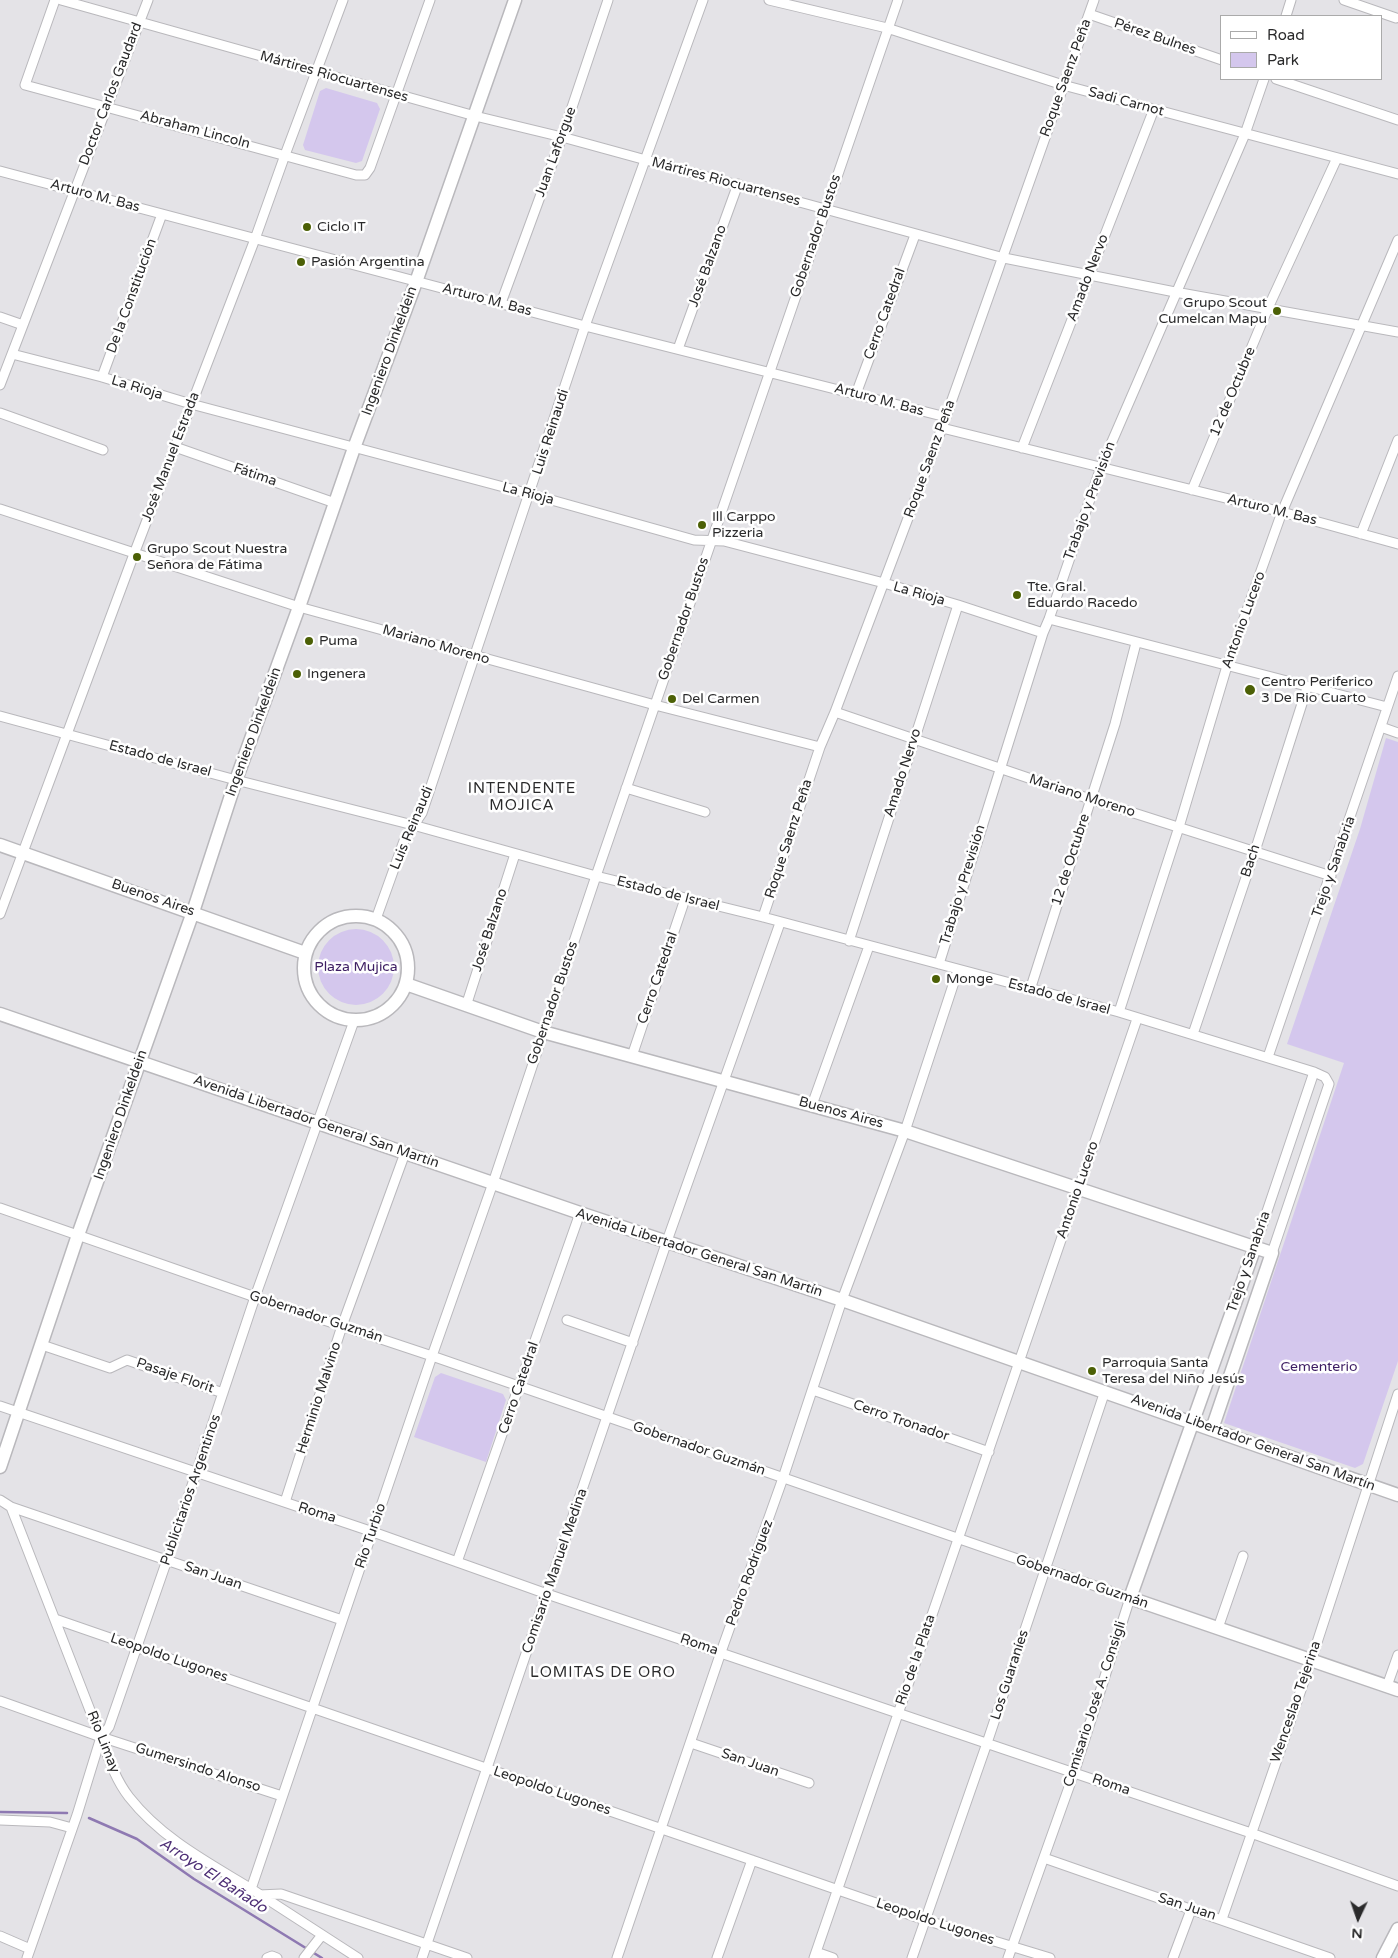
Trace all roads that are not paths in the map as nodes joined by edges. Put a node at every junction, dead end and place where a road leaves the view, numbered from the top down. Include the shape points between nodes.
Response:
1 (55, 0) edge
2 (61, 0) edge
3 (148, 0) edge
4 (343, 0) edge
5 (430, 0) edge
6 (515, 0) edge
7 (608, 0) edge
8 (702, 0) edge
9 (769, 0) edge
10 (898, 0) edge
11 (1094, 0) edge
12 (1291, 0) edge
13 (1344, 0) edge
14 (1089, 14) junction
15 (1286, 15) edge
16 (1396, 18) dead end
17 (138, 22) junction
18 (887, 28) junction
19 (1220, 59) edge
20 (316, 72) junction
21 (1264, 80) edge
22 (1279, 80) edge
23 (1063, 85) junction
24 (396, 95) junction
25 (106, 106) junction
26 (1154, 109) junction
27 (475, 116) junction
28 (1398, 120) edge
29 (1244, 134) junction
30 (562, 137) junction
31 (285, 155) junction
32 (1337, 158) junction
33 (646, 160) junction
34 (0, 171) edge
35 (1398, 174) edge
36 (738, 184) junction
37 (74, 190) junction
38 (825, 208) junction
39 (162, 214) junction
40 (915, 235) junction
41 (255, 239) junction
42 (1398, 240) edge
43 (1004, 258) junction
44 (1089, 275) junction
45 (416, 282) junction
46 (1175, 292) junction
47 (501, 302) junction
48 (1268, 308) junction
49 (0, 317) edge
50 (23, 325) junction
51 (1362, 325) junction
52 (586, 326) junction
53 (1398, 332) edge
54 (678, 349) junction
55 (12, 354) junction
56 (770, 372) junction
57 (102, 377) junction
58 (0, 385) edge
59 (856, 394) junction
60 (191, 404) junction
61 (0, 413) edge
62 (946, 418) junction
63 (942, 428) junction
64 (1398, 440) edge
65 (175, 447) junction
66 (354, 448) junction
67 (1022, 448) junction
68 (103, 450) dead end
69 (1100, 467) junction
70 (1192, 490) junction
71 (530, 494) junction
72 (335, 503) junction
73 (0, 509) edge
74 (1282, 512) junction
75 (1361, 534) junction
76 (712, 539) junction
77 (1398, 544) edge
78 (134, 554) junction
79 (884, 584) junction
80 (958, 605) junction
81 (300, 607) junction
82 (1049, 620) junction
83 (1043, 633) junction
84 (1136, 643) junction
85 (474, 655) junction
86 (1227, 666) junction
87 (1398, 676) edge
88 (1307, 688) junction
89 (655, 705) junction
90 (1387, 708) junction
91 (835, 712) junction
92 (0, 716) edge
93 (1381, 727) junction
94 (1398, 732) edge
95 (66, 734) junction
96 (914, 738) junction
97 (820, 747) junction
98 (1000, 769) junction
99 (236, 780) junction
100 (626, 788) junction
101 (1090, 799) junction
102 (705, 812) dead end
103 (413, 825) junction
104 (1179, 827) junction
105 (0, 844) edge
106 (1255, 851) junction
107 (22, 852) junction
108 (515, 854) junction
109 (596, 876) junction
110 (1331, 876) junction
111 (685, 899) junction
112 (193, 912) junction
113 (0, 914) edge
114 (763, 917) junction
115 (376, 919) junction
116 (780, 923) junction
117 (849, 941) junction
118 (869, 946) junction
119 (305, 953) junction
120 (939, 964) junction
121 (958, 970) junction
122 (406, 984) junction
123 (1030, 990) junction
124 (466, 1006) junction
125 (1119, 1012) junction
126 (0, 1014) edge
127 (1137, 1019) junction
128 (354, 1021) junction
129 (543, 1032) junction
130 (1193, 1034) junction
131 (632, 1056) junction
132 (1268, 1057) junction
133 (139, 1062) junction
134 (1314, 1072) junction
135 (725, 1081) junction
136 (1329, 1084) joint
137 (812, 1105) junction
138 (319, 1124) junction
139 (905, 1130) junction
140 (405, 1153) junction
141 (493, 1183) junction
142 (1078, 1189) junction
143 (0, 1208) edge
144 (580, 1213) junction
145 (78, 1235) junction
146 (667, 1241) junction
147 (1255, 1247) junction
148 (1272, 1253) junction
149 (255, 1297) junction
150 (842, 1300) junction
151 (566, 1320) dead end
152 (342, 1326) junction
153 (632, 1343) junction
154 (42, 1345) junction
155 (432, 1356) junction
156 (1019, 1362) junction
157 (519, 1387) junction
158 (813, 1390) junction
159 (1106, 1391) junction
160 (223, 1393) junction
161 (1398, 1394) edge
162 (0, 1406) edge
163 (19, 1413) junction
164 (607, 1417) junction
165 (1193, 1422) junction
166 (1212, 1429) junction
167 (989, 1452) junction
168 (0, 1467) edge
169 (197, 1473) junction
170 (783, 1478) junction
171 (1368, 1484) junction
172 (1398, 1495) edge
173 (0, 1500) edge
174 (285, 1502) junction
175 (11, 1507) junction
176 (373, 1532) junction
177 (958, 1539) junction
178 (1243, 1556) dead end
179 (167, 1560) junction
180 (458, 1562) junction
181 (1044, 1569) junction
182 (547, 1594) junction
183 (1130, 1598) junction
184 (55, 1619) junction
185 (342, 1620) junction
186 (1218, 1628) junction
187 (137, 1646) junction
188 (721, 1652) junction
189 (1398, 1655) edge
190 (1311, 1661) junction
191 (1392, 1688) edge
192 (0, 1701) edge
193 (311, 1709) junction
194 (898, 1713) junction
195 (101, 1737) junction
196 (691, 1743) junction
197 (987, 1743) junction
198 (487, 1769) junction
199 (1074, 1773) junction
200 (809, 1782) dead end
201 (282, 1796) junction
202 (0, 1820) edge
203 (72, 1828) junction
204 (661, 1829) junction
205 (1250, 1833) junction
206 (1044, 1858) junction
207 (752, 1860) junction
208 (1398, 1886) edge
209 (251, 1889) junction
210 (838, 1890) junction
211 (259, 1894) junction
212 (1191, 1910) junction
213 (1222, 1919) junction
214 (925, 1920) junction
215 (1398, 1929) edge
216 (322, 1934) junction
217 (0, 1936) edge
218 (427, 1945) junction
219 (1012, 1947) junction
220 (30, 1949) junction
221 (815, 1955) edge
222 (305, 1957) edge
223 (26, 1958) edge
224 (358, 1958) edge
225 (422, 1958) edge
226 (467, 1958) edge
227 (616, 1958) edge
228 (718, 1958) edge
229 (833, 1958) edge
230 (912, 1958) edge
231 (1008, 1958) edge
232 (1050, 1958) edge
233 (1173, 1958) edge
234 (1330, 1958) edge
235 (1383, 1958) edge

1 - 25 street, Abraham Lincoln via 25,85
2 - 17 street, Mártires Riocuartenses
3 - 17 street, Doctor Carlos Gaudard
4 - 20 street, José Manuel Estrada
5 - 24 street
6 - 27 main road, Ingeniero Dinkeldein
7 - 30 street, Juan Laforgue
8 - 33 street, Luis Reinaudi
9 - 18 street, Sadi Carnot
10 - 18 street, Gobernador Bustos
11 - 14 street, Roque Saenz Peña
12 - 15 street
13 - 16 street
14 - 19 street, Pérez Bulnes
14 - 23 street, Roque Saenz Peña
17 - 20 street, Mártires Riocuartenses
17 - 25 street, Doctor Carlos Gaudard
18 - 23 street, Sadi Carnot
18 - 38 street, Gobernador Bustos
20 - 24 street, Mártires Riocuartenses
20 - 31 street, José Manuel Estrada
21 - 29 street, Trabajo y Previsión
22 - 28 street
23 - 26 street, Sadi Carnot
23 - 43 street, Roque Saenz Peña
24 - 27 street, Mártires Riocuartenses
24 - 31 street, Abraham Lincoln via 366,175
25 - 31 street, Abraham Lincoln
25 - 37 street, Doctor Carlos Gaudard
26 - 29 street, Sadi Carnot
26 - 44 street, Amado Nervo
27 - 30 street, Mártires Riocuartenses
27 - 45 main road, Ingeniero Dinkeldein
29 - 32 street, Sadi Carnot
29 - 46 street, Trabajo y Previsión
30 - 33 street, Mártires Riocuartenses
30 - 47 street, Juan Laforgue
31 - 41 street, José Manuel Estrada
32 - 35 street, Sadi Carnot
32 - 48 street, 12 de Octubre
33 - 36 street, Mártires Riocuartenses
33 - 52 street, Luis Reinaudi
34 - 37 street, Arturo M. Bas
36 - 38 street, Mártires Riocuartenses
36 - 54 street, José Balzano
37 - 39 street, Arturo M. Bas
37 - 50 street, Doctor Carlos Gaudard
38 - 40 street, Mártires Riocuartenses
38 - 56 street, Gobernador Bustos
39 - 41 street, Arturo M. Bas
39 - 57 street, De la Constitución
40 - 43 street, Mártires Riocuartenses
40 - 59 street, Cerro Catedral
41 - 45 street, Arturo M. Bas
41 - 60 street, José Manuel Estrada
42 - 51 street, Antonio Lucero
43 - 44 street, Mártires Riocuartenses
43 - 62 street, Roque Saenz Peña
44 - 46 street, Mártires Riocuartenses
44 - 67 street, Amado Nervo
45 - 47 street, Arturo M. Bas
45 - 66 main road, Ingeniero Dinkeldein
46 - 48 street, Mártires Riocuartenses
46 - 69 street, Trabajo y Previsión
47 - 52 street, Arturo M. Bas
48 - 51 street, Mártires Riocuartenses
48 - 70 street, 12 de Octubre
49 - 50 street
50 - 55 street, Doctor Carlos Gaudard
51 - 53 street, Mártires Riocuartenses
51 - 74 street, Antonio Lucero
52 - 54 street, Arturo M. Bas
52 - 71 street, Luis Reinaudi
54 - 56 street, Arturo M. Bas
55 - 57 street, La Rioja
55 - 58 street, Doctor Carlos Gaudard
56 - 59 street, Arturo M. Bas
56 - 76 street, Gobernador Bustos
57 - 60 street, La Rioja
59 - 62 street, Arturo M. Bas
60 - 65 street, José Manuel Estrada
60 - 66 street, La Rioja
61 - 68 street
62 - 63 street, Roque Saenz Peña
63 - 67 street, Arturo M. Bas
63 - 79 street, Roque Saenz Peña
64 - 75 street
65 - 72 street, Fátima
65 - 78 street, José Manuel Estrada
66 - 71 street, La Rioja
66 - 72 main road, Ingeniero Dinkeldein
67 - 69 street, Arturo M. Bas
69 - 70 street, Arturo M. Bas
69 - 82 street, Trabajo y Previsión
70 - 74 street, Arturo M. Bas
71 - 76 street, La Rioja via 694,540
71 - 85 street, Luis Reinaudi
72 - 81 main road, Ingeniero Dinkeldein
73 - 78 street, Mariano Moreno
74 - 75 street, Arturo M. Bas
74 - 86 street, Antonio Lucero
75 - 77 street, Arturo M. Bas
76 - 79 street, La Rioja
76 - 89 street, Gobernador Bustos
78 - 81 street, Mariano Moreno
78 - 95 street, José Manuel Estrada
79 - 80 street, La Rioja
79 - 91 street, Roque Saenz Peña
80 - 83 street, La Rioja
80 - 96 street, Amado Nervo
81 - 85 street, Mariano Moreno
81 - 99 main road, Ingeniero Dinkeldein
82 - 83 street, Trabajo y Previsión
82 - 84 street
83 - 98 street, Trabajo y Previsión
84 - 86 street
84 - 101 street, 12 de Octubre via 1115,724
85 - 89 street, Mariano Moreno
85 - 103 street, Luis Reinaudi via 422,813
86 - 88 street
86 - 104 street, Antonio Lucero
87 - 90 street, Trejo y Sanabria
88 - 90 street
88 - 106 street, Bach
89 - 97 street, Mariano Moreno
89 - 100 street, Gobernador Bustos
90 - 93 street, Trejo y Sanabria
91 - 96 street, Mariano Moreno
91 - 97 street, Roque Saenz Peña
92 - 95 street, Estado de Israel
93 - 94 street
93 - 110 street, Trejo y Sanabria
95 - 99 street, Estado de Israel
95 - 107 street, José Manuel Estrada
96 - 98 street, Mariano Moreno
96 - 117 street, Amado Nervo
97 - 114 street, Roque Saenz Peña
98 - 101 street, Mariano Moreno
98 - 120 street, Trabajo y Previsión
99 - 103 street, Estado de Israel
99 - 112 main road, Ingeniero Dinkeldein
100 - 102 street
100 - 109 street, Gobernador Bustos
101 - 104 street, Mariano Moreno
101 - 123 street, 12 de Octubre
103 - 108 street, Estado de Israel
103 - 115 street, Luis Reinaudi via 405,838
104 - 106 street, Mariano Moreno
104 - 125 street, Antonio Lucero
105 - 107 main road, Buenos Aires
106 - 110 street, Mariano Moreno
106 - 130 street, Bach
107 - 112 main road, Buenos Aires
107 - 113 street, José Manuel Estrada
108 - 109 street, Estado de Israel
108 - 124 street, José Balzano
109 - 111 street, Estado de Israel
109 - 129 street, Gobernador Bustos
110 - 132 street, Trejo y Sanabria
111 - 114 street, Estado de Israel
111 - 131 street, Cerro Catedral
112 - 119 main road, Buenos Aires
112 - 133 main road, Ingeniero Dinkeldein
114 - 116 street, Estado de Israel
115 - 119 main road via 341,917 325,925 313,937
115 - 122 main road via 400,939 408,968
116 - 117 street, Estado de Israel
116 - 135 street
117 - 118 street, Estado de Israel
118 - 120 street, Estado de Israel
118 - 137 street
119 - 128 main road via 303,973 309,993 328,1013
120 - 121 street, Estado de Israel
121 - 123 street, Estado de Israel
121 - 139 street
122 - 124 main road, Buenos Aires
122 - 128 main road via 386,1011
123 - 125 street, Estado de Israel
124 - 129 main road, Buenos Aires
125 - 127 street, Estado de Israel
126 - 133 main road, Avenida Libertador General San Martín
127 - 130 street, Estado de Israel
127 - 142 street, Antonio Lucero
128 - 138 street, Publicitarios Argentinos
129 - 131 main road, Buenos Aires
129 - 141 street, Gobernador Bustos
130 - 132 street, Estado de Israel
131 - 135 main road, Buenos Aires
132 - 134 street, Estado de Israel
133 - 138 main road, Avenida Libertador General San Martín
133 - 145 main road, Ingeniero Dinkeldein
134 - 136 street, Estado de Israel
134 - 147 street, Trejo y Sanabria
135 - 137 main road, Buenos Aires
135 - 146 street
136 - 148 street, Trejo y Sanabria
137 - 139 main road, Buenos Aires
138 - 140 main road, Avenida Libertador General San Martín
138 - 149 street, Publicitarios Argentinos
139 - 142 main road, Buenos Aires
139 - 150 street
140 - 141 main road, Avenida Libertador General San Martín
140 - 152 street, Herminio Malvino
141 - 144 main road, Avenida Libertador General San Martín
141 - 155 street, Río Turbio
142 - 147 main road, Buenos Aires
142 - 156 street, Antonio Lucero
143 - 145 street, Gobernador Guzmán
144 - 146 main road, Avenida Libertador General San Martín
144 - 157 street, Cerro Catedral
145 - 149 street, Gobernador Guzmán
145 - 154 main road, Ingeniero Dinkeldein
146 - 150 main road, Avenida Libertador General San Martín
146 - 153 street, Comisario Manuel Medina
147 - 148 main road, Buenos Aires
147 - 165 main road, Trejo y Sanabria
148 - 166 main road, Trejo y Sanabria
149 - 152 street, Gobernador Guzmán
149 - 160 street, Publicitarios Argentinos
150 - 156 main road, Avenida Libertador General San Martín
150 - 158 street, Pedro Rodríguez
151 - 153 street
152 - 155 street, Gobernador Guzmán
152 - 174 street, Herminio Malvino
153 - 164 street, Comisario Manuel Medina
154 - 160 street, Pasaje Florit via 110,1368 128,1360
154 - 163 main road, Ingeniero Dinkeldein
155 - 157 street, Gobernador Guzmán
155 - 176 street, Río Turbio
156 - 159 main road, Avenida Libertador General San Martín
156 - 167 street, Río de la Plata
157 - 164 street, Gobernador Guzmán
157 - 180 street, Cerro Catedral
158 - 167 street, Cerro Tronador
158 - 170 street, Pedro Rodríguez
159 - 165 main road, Avenida Libertador General San Martín
159 - 181 street, Los Guaraníes
160 - 169 street, Publicitarios Argentinos
161 - 171 street, Wenceslao Tejerina
162 - 163 street, Roma
163 - 168 main road, Ingeniero Dinkeldein
163 - 169 street, Roma
164 - 170 street, Gobernador Guzmán
164 - 182 street, Comisario Manuel Medina
165 - 166 main road, Avenida Libertador General San Martín
165 - 183 main road, Comisario José A. Consigli
166 - 171 main road, Avenida Libertador General San Martín
167 - 177 street, Río de la Plata
169 - 174 street, Roma
169 - 179 street, Publicitarios Argentinos
170 - 177 street, Gobernador Guzmán
170 - 188 street, Pedro Rodríguez
171 - 172 main road, Avenida Libertador General San Martín
171 - 190 street, Wenceslao Tejerina
173 - 175 street, San Juan
174 - 176 street, Roma
175 - 179 street, San Juan
175 - 184 street, Río Limay
176 - 180 street, Roma
176 - 185 street, Río Turbio
177 - 181 street, Gobernador Guzmán
177 - 194 street, Río de la Plata
178 - 186 street
179 - 185 street, San Juan
179 - 187 street, Publicitarios Argentinos
180 - 182 street, Roma
181 - 183 street, Gobernador Guzmán
181 - 197 street, Los Guaraníes
182 - 188 street, Roma
182 - 198 street, Comisario Manuel Medina
183 - 186 main road, Gobernador Guzmán
183 - 199 street, Comisario José A. Consigli
184 - 187 street, Leopoldo Lugones
184 - 195 street, Río Limay
185 - 193 street, Río Turbio
186 - 190 main road, Gobernador Guzmán
187 - 193 street, Leopoldo Lugones
187 - 195 street, Publicitarios Argentinos via 108,1727
188 - 194 street, Roma
188 - 196 street, Pedro Rodríguez
189 - 191 street
190 - 191 main road, Gobernador Guzmán
190 - 205 street, Wenceslao Tejerina
192 - 195 street, Gumersindo Alonso
193 - 198 street, Leopoldo Lugones
193 - 201 street, Río Turbio
194 - 197 street, Roma
194 - 210 street, Río de la Plata
195 - 201 street, Gumersindo Alonso
195 - 203 street, Publicitarios Argentinos
195 - 209 street, Río Limay via 110,1767 129,1796 154,1824 201,1860
196 - 200 street, San Juan
196 - 204 street, Pedro Rodríguez
197 - 199 street, Roma
197 - 214 street, Los Guaraníes
198 - 204 street, Leopoldo Lugones
198 - 218 street, Comisario Manuel Medina
199 - 205 street, Roma
199 - 206 street, Comisario José A. Consigli
201 - 209 street, Río Turbio
202 - 203 street via 50,1822
203 - 220 street, Publicitarios Argentinos
204 - 207 street, Leopoldo Lugones
204 - 227 street, Pedro Rodríguez
205 - 208 street, Roma
205 - 213 street, Wenceslao Tejerina
206 - 212 street, San Juan
206 - 219 street, Comisario José A. Consigli
207 - 210 street, Leopoldo Lugones
207 - 228 street
209 - 211 street, Río Limay
210 - 214 street, Leopoldo Lugones
210 - 221 street, Río de la Plata
211 - 216 street, Río Limay
211 - 218 street via 281,1894
212 - 213 street, San Juan
212 - 233 street
213 - 234 street, San Juan
214 - 219 street, Leopoldo Lugones
214 - 230 street, Los Guaraníes
215 - 235 main road
216 - 222 street
216 - 224 street, Río Limay
217 - 220 street
218 - 225 street, Comisario Manuel Medina
218 - 226 street
219 - 231 street, Comisario José A. Consigli
219 - 232 street, Leopoldo Lugones
220 - 223 street, Publicitarios Argentinos
221 - 229 street

